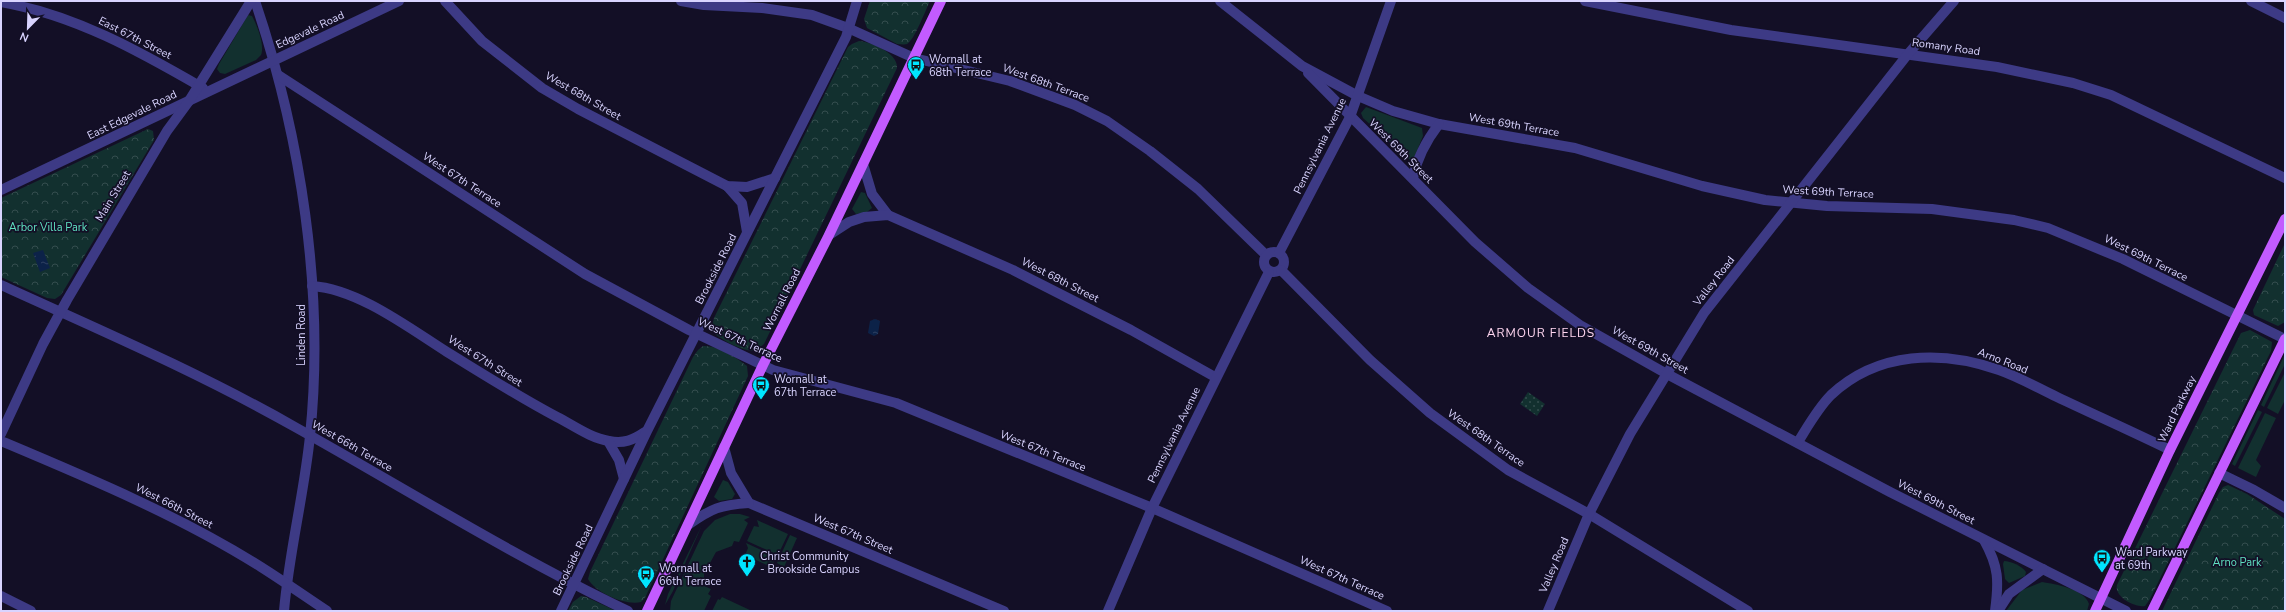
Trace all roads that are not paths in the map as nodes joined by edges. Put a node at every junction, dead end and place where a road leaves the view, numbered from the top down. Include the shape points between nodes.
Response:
1 (250, 1) edge
2 (255, 1) edge
3 (399, 1) edge
4 (444, 1) edge
5 (681, 1) edge
6 (857, 1) edge
7 (941, 1) edge
8 (1220, 1) edge
9 (1391, 1) edge
10 (1585, 1) edge
11 (1954, 1) edge
12 (2251, 1) edge
13 (1, 2) edge
14 (2285, 18) edge
15 (848, 28) junction
16 (1908, 54) junction
17 (914, 58) junction
18 (273, 60) junction
19 (1302, 66) junction
20 (278, 75) junction
21 (198, 85) junction
22 (208, 91) junction
23 (1358, 96) junction
24 (189, 101) junction
25 (1350, 117) junction
26 (1439, 124) junction
27 (863, 164) junction
28 (775, 178) junction
29 (1413, 178) junction
30 (2285, 178) edge
31 (727, 186) junction
32 (1, 190) edge
33 (1791, 203) junction
34 (888, 215) junction
35 (2285, 219) edge
36 (747, 233) junction
37 (829, 235) junction
38 (1279, 253) junction
39 (1266, 255) junction
40 (1281, 270) junction
41 (1269, 272) junction
42 (1, 285) edge
43 (312, 286) junction
44 (60, 312) junction
45 (2237, 315) junction
46 (696, 334) junction
47 (2285, 339) edge
48 (763, 365) junction
49 (1667, 374) junction
50 (1215, 377) junction
51 (647, 431) junction
52 (1, 434) edge
53 (310, 436) junction
54 (1, 441) edge
55 (608, 441) junction
56 (1798, 442) junction
57 (724, 447) junction
58 (2170, 450) junction
59 (2219, 473) junction
60 (624, 480) junction
61 (749, 503) junction
62 (1152, 508) junction
63 (2285, 508) edge
64 (1589, 514) junction
65 (688, 526) junction
66 (1984, 540) junction
67 (2043, 570) junction
68 (286, 584) junction
69 (575, 586) junction
70 (1, 596) edge
71 (2100, 599) junction
72 (31, 611) edge
73 (284, 611) edge
74 (327, 611) edge
75 (561, 611) edge
76 (628, 611) edge
77 (647, 611) edge
78 (1004, 611) edge
79 (1108, 611) edge
80 (1387, 611) edge
81 (1548, 611) edge
82 (1748, 611) edge
83 (1996, 611) edge
84 (2095, 611) edge
85 (2126, 611) edge
86 (2152, 611) edge

1 - 21 street, Main Street
2 - 18 street
3 - 18 street, Edgevale Road
4 - 31 street, West 68th Street via 482,41 542,88
5 - 15 street, West 68th Terrace via 797,12
6 - 15 street, Brookside Road
7 - 17 main road, Wornall Road
8 - 19 street
9 - 23 street, Pennsylvania Avenue
10 - 16 street, Romany Road via 1731,30
11 - 16 street, Valley Road
12 - 14 street
13 - 21 street, East 67th Street via 60,17 104,34
15 - 17 street, West 68th Terrace
15 - 28 street, Brookside Road
16 - 30 street, Romany Road via 1998,67 2073,83 2111,95
16 - 33 street, Valley Road
17 - 27 main road, Wornall Road
17 - 39 street, West 68th Terrace via 1010,81 1075,105 1107,121 1198,188
18 - 20 street, Linden Road
18 - 22 street, East Edgevale Road
19 - 23 street
19 - 25 street, West 69th Street
20 - 43 street, Linden Road via 304,212
20 - 46 street, West 67th Terrace via 585,274
21 - 22 street, East 67th Street
21 - 24 street, Main Street
22 - 24 street, East Edgevale Road
23 - 25 street, Pennsylvania Avenue
23 - 26 street, West 69th Terrace via 1393,111
24 - 32 street, East Edgevale Road
24 - 44 street, Main Street via 166,131
25 - 29 street, West 69th Street
25 - 38 street, Pennsylvania Avenue
26 - 29 street via 1428,138
26 - 33 street, West 69th Terrace via 1575,148 1702,186
27 - 34 street, West 68th Street via 872,194
27 - 37 main road, Wornall Road
28 - 31 street, West 68th Street via 747,187
28 - 36 street, Brookside Road
29 - 49 street, West 69th Street via 1475,242 1528,288 1580,325
31 - 36 street, West 68th Street via 742,203
33 - 45 street, West 69th Terrace via 1932,209 2027,223 2082,241
33 - 49 street, Valley Road via 1704,313
34 - 37 street, West 68th Street via 864,217 849,222
34 - 50 street, West 68th Street via 1013,270 1131,330
35 - 45 main road, Ward Parkway
36 - 46 street, Brookside Road
37 - 48 main road, Wornall Road
38 - 39 street
38 - 40 street via 1284,262
39 - 41 street via 1264,265
40 - 41 street
40 - 64 street, West 68th Terrace via 1370,360 1430,413 1508,470
41 - 50 street, Pennsylvania Avenue
42 - 44 street, West 66th Terrace
43 - 53 street, Linden Road via 314,341
43 - 55 street, West 67th Street via 334,289 380,311 512,392 589,434
44 - 52 street, Main Street
44 - 53 street, West 66th Terrace via 197,376
45 - 47 street, West 69th Terrace
45 - 58 main road, Ward Parkway
46 - 48 street, West 67th Terrace
46 - 51 street, Brookside Road
47 - 59 main road
48 - 57 main road, Wornall Road
48 - 62 street, West 67th Terrace via 773,370 896,403
49 - 56 street, West 69th Street
49 - 64 street, Valley Road via 1630,434
50 - 62 street, Pennsylvania Avenue
51 - 55 street, West 67th Street via 626,442
51 - 60 street, Brookside Road
53 - 68 street, Linden Road
53 - 69 street, West 66th Terrace
54 - 68 street, West 66th Street via 157,511 223,545
55 - 60 street via 619,460
56 - 58 street, Arno Road via 1816,413 1848,381 1890,362 1932,357 1967,360 2001,370
56 - 66 street, West 69th Street
57 - 61 street via 731,474
57 - 65 main road, Wornall Road
58 - 71 main road, Ward Parkway
59 - 63 street
59 - 86 main road
60 - 69 street, Brookside Road
61 - 65 street via 713,509
61 - 78 street, West 67th Street
62 - 79 street, Pennsylvania Avenue
62 - 80 street, West 67th Terrace
64 - 81 street, Valley Road
64 - 82 street, West 68th Terrace
65 - 77 main road, Wornall Road
66 - 67 street, West 69th Street
66 - 83 street via 1991,552 1997,573
67 - 71 street, West 69th Street
67 - 83 street via 2009,594
68 - 73 street, Linden Road
68 - 74 street, West 66th Street
69 - 75 street, Brookside Road
69 - 76 street, West 66th Terrace
70 - 72 street
71 - 84 main road, Ward Parkway
71 - 85 street, West 69th Street

